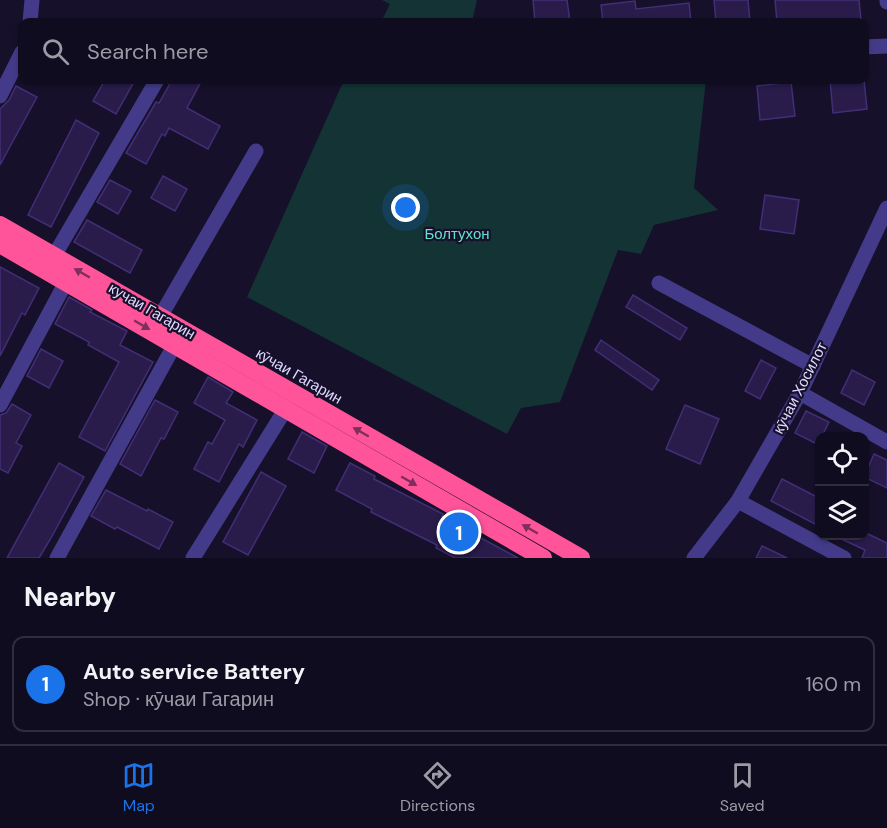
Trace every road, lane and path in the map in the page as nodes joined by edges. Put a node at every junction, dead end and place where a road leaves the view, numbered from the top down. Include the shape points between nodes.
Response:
1 (32, 0) edge
2 (30, 18) edge
3 (887, 46) edge
4 (869, 47) edge
5 (18, 60) edge
6 (156, 84) edge
7 (0, 96) edge
8 (256, 151) dead end
9 (887, 208) edge
10 (0, 225) edge
11 (0, 244) edge
12 (54, 256) junction
13 (66, 282) junction
14 (659, 283) dead end
15 (160, 317) junction
16 (175, 344) junction
17 (813, 366) junction
18 (800, 393) junction
19 (0, 405) edge
20 (285, 410) junction
21 (887, 442) edge
22 (738, 501) junction
23 (57, 558) edge
24 (194, 558) edge
25 (543, 558) edge
26 (581, 558) edge
27 (694, 558) edge
28 (843, 558) edge

1 - 2 street
3 - 4 street
5 - 7 street
6 - 12 street
8 - 15 street
9 - 17 street, кӯчаи Хосилот
10 - 12 highway, кӯчаи Гагарин
11 - 13 highway, кучаи Гагарин
15 -> 12 highway, кӯчаи Гагарин
13 -> 16 highway, кучаи Гагарин
13 - 19 street
14 - 17 street
26 -> 15 highway, кӯчаи Гагарин
16 - 20 highway, кучаи Гагарин
16 - 23 street
17 - 18 street, кӯчаи Хосилот
18 - 21 street
18 - 22 street, кӯчаи Хосилот
20 - 24 street
20 -> 25 highway
22 - 27 street, кӯчаи Хосилот
22 - 28 street

